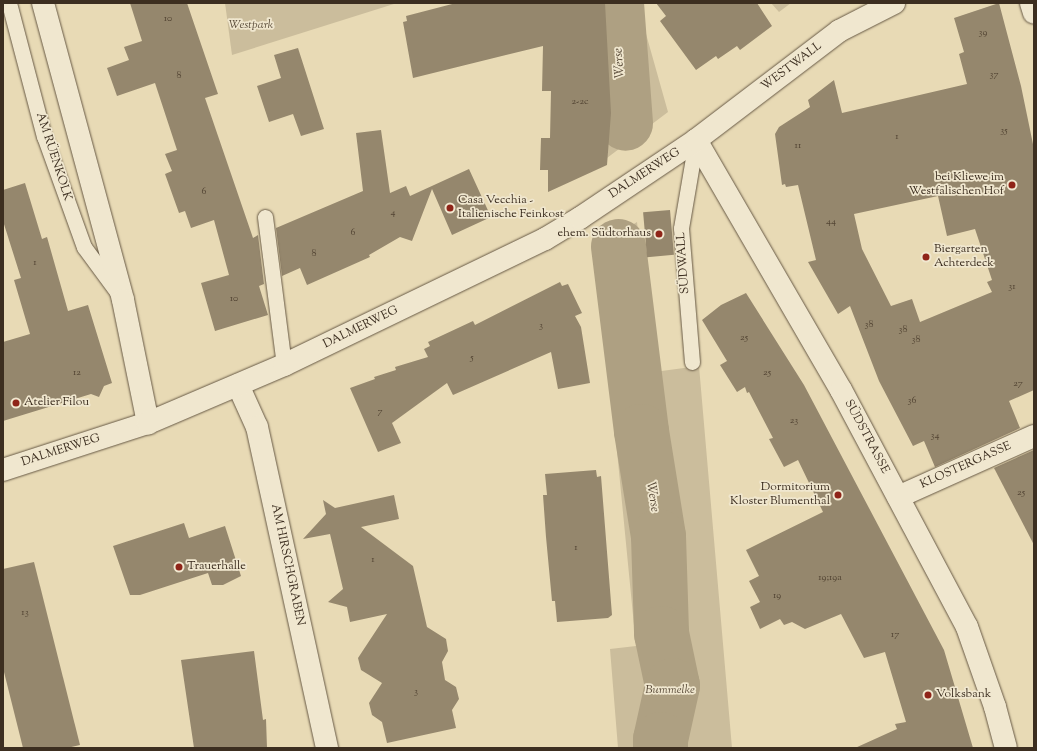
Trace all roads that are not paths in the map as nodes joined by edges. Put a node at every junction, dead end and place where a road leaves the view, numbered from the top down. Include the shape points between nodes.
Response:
1 (9, 3) edge
2 (43, 3) edge
3 (894, 3) edge
4 (1032, 3) edge
5 (1034, 13) edge
6 (696, 140) junction
7 (265, 217) dead end
8 (123, 300) junction
9 (692, 362) dead end
10 (284, 365) junction
11 (238, 385) junction
12 (148, 423) junction
13 (1034, 436) edge
14 (3, 470) edge
15 (898, 496) junction
16 (327, 748) edge
17 (1006, 748) edge

1 - 8 lane, AM RÜENKOLK via 44,136 84,247
2 - 8 street, AM RÜENKOLK
3 - 6 street, WESTWALL via 839,31
4 - 5 street
6 - 9 lane, SÜDWALL via 681,228
6 - 10 street, DALMERWEG via 545,239
6 - 15 street, SÜDSTRASSE
7 - 10 lane
8 - 12 street, AM RÜENKOLK
10 - 11 street, DALMERWEG
11 - 12 street, DALMERWEG
11 - 16 street, AM HIRSCHGRABEN via 257,427
12 - 14 street, DALMERWEG
13 - 15 street, KLOSTERGASSE
15 - 17 street, SÜDSTRASSE via 966,627 995,707

